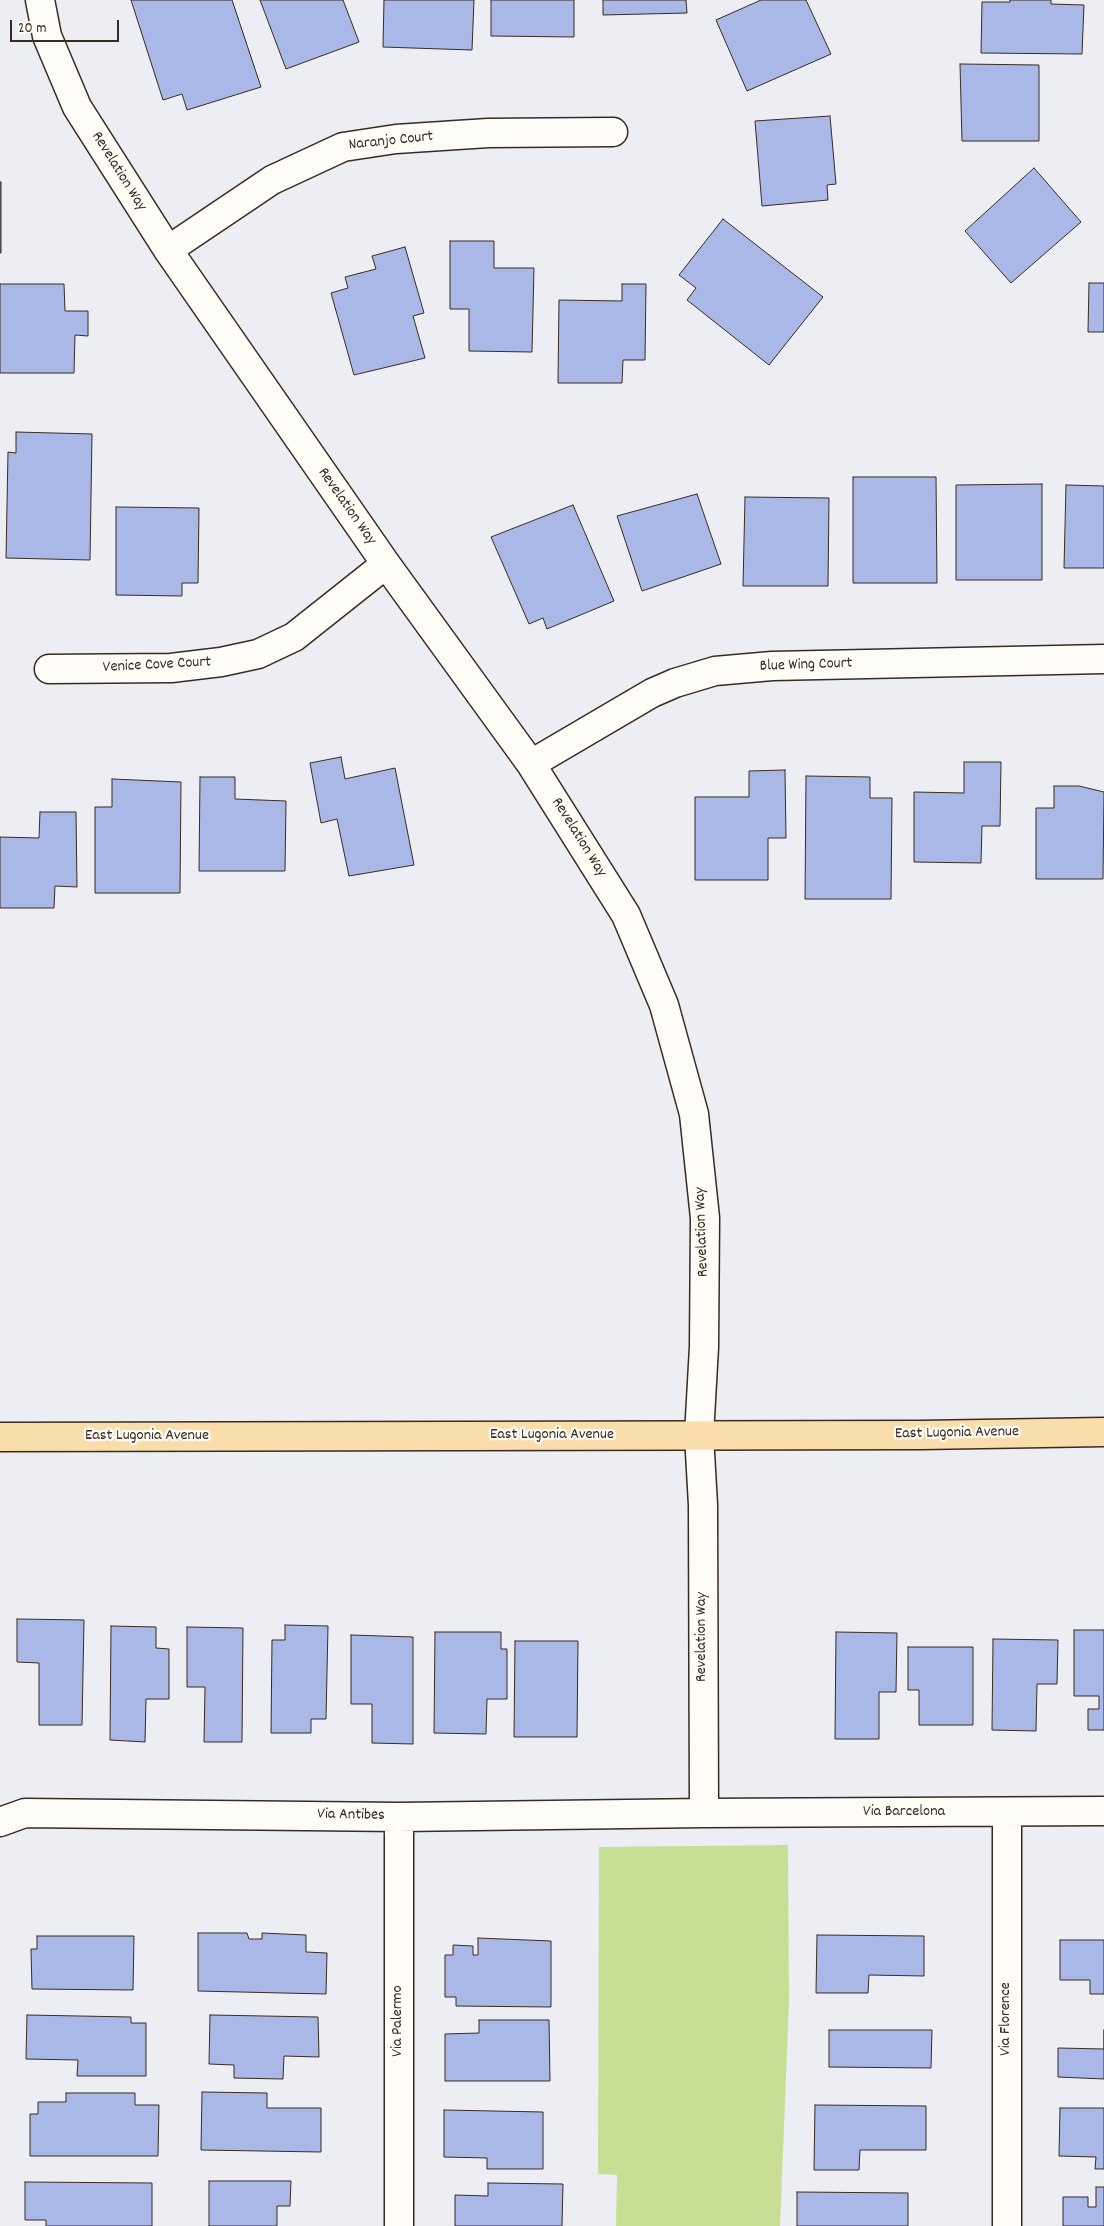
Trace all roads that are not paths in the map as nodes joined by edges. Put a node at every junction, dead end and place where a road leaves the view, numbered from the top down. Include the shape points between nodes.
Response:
1 (40, 0) edge
2 (613, 132) dead end
3 (168, 250) junction
4 (386, 564) junction
5 (1104, 659) edge
6 (49, 669) dead end
7 (531, 764) junction
8 (1104, 1432) edge
9 (699, 1435) junction
10 (0, 1437) edge
11 (1104, 1811) edge
12 (704, 1813) junction
13 (1007, 1813) junction
14 (399, 1817) junction
15 (0, 1822) edge
16 (399, 2226) edge
17 (1007, 2226) edge

1 - 3 street, Revelation Way via 47,36 77,107
2 - 3 street, Naranjo Court via 479,134 396,139 343,147 272,180
3 - 4 street, Revelation Way
4 - 6 street, Venice Cove Court via 294,637 258,654 171,668
4 - 7 street, Revelation Way
5 - 7 street, Blue Wing Court via 772,666 715,671 652,693
7 - 9 street, Revelation Way via 626,916 664,1005 694,1114 705,1218 704,1347
8 - 9 main road, East Lugonia Avenue
9 - 10 main road, East Lugonia Avenue
9 - 12 street, Revelation Way via 703,1505
11 - 13 street, Via Barcelona
12 - 13 street, Via Barcelona
12 - 14 street, Via Antibes
13 - 17 street, Via Florence
14 - 15 street, Via Antibes via 25,1813
14 - 16 street, Via Palermo

